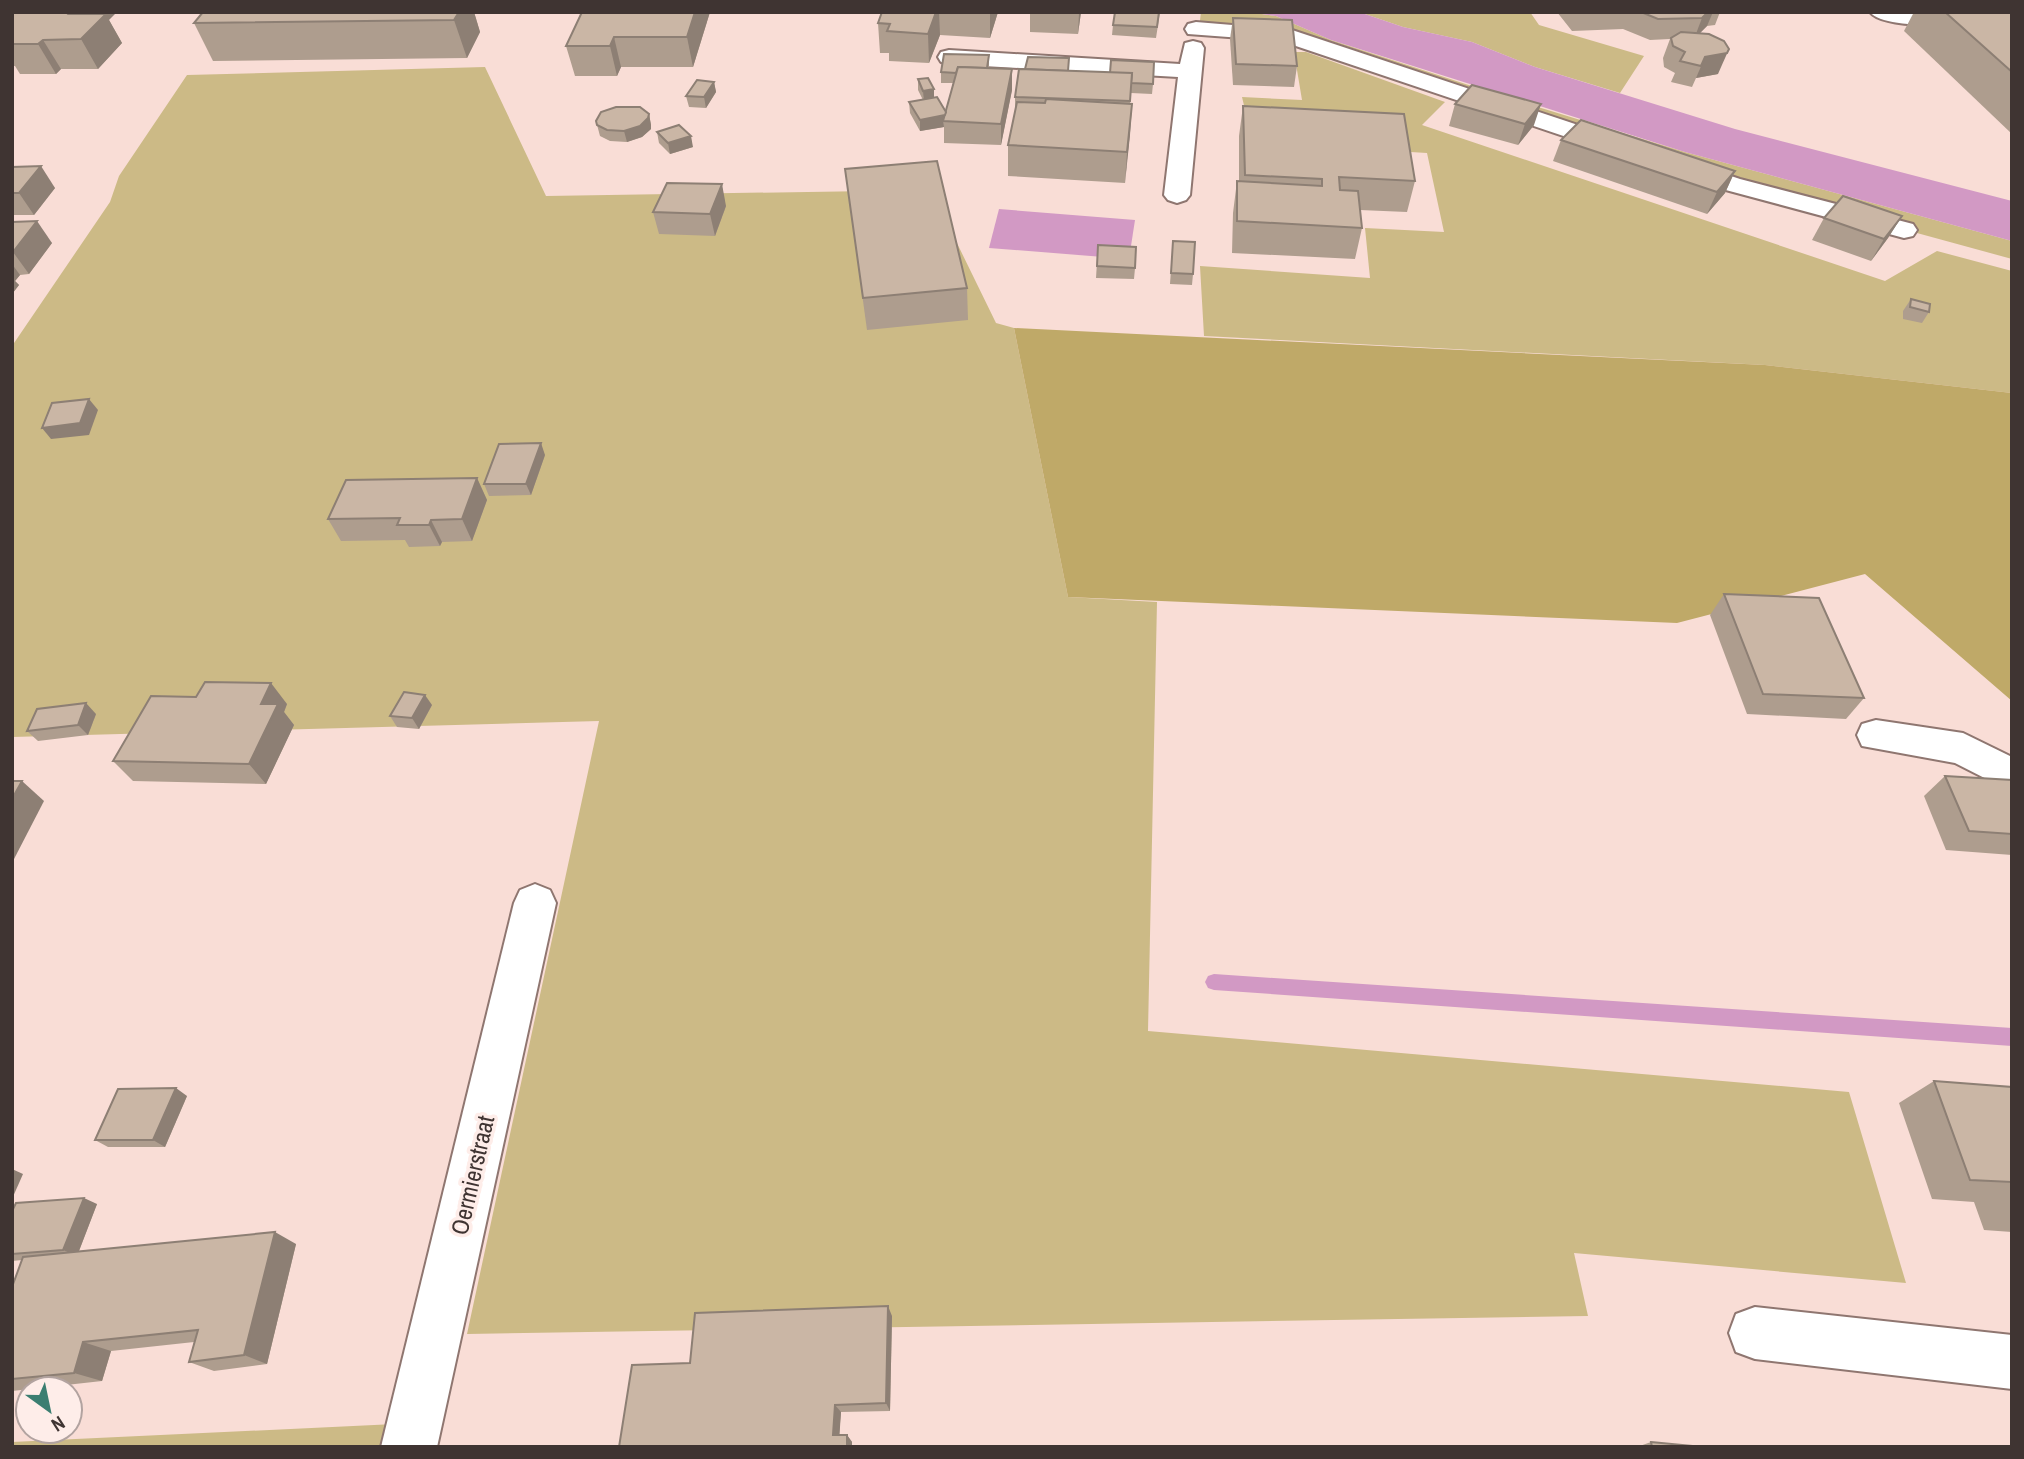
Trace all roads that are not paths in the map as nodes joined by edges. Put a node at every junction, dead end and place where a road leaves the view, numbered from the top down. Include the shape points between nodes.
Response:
1 (1881, 12) edge
2 (2012, 17) edge
3 (1196, 21) edge
4 (949, 57) edge
5 (1189, 71) junction
6 (1177, 195) dead end
7 (1904, 230) edge
8 (1876, 734) dead end
9 (2012, 776) edge
10 (535, 903) dead end
11 (1755, 1333) dead end
12 (2012, 1363) edge
13 (409, 1447) edge

1 - 2 street via 1896,18
3 - 5 street
3 - 7 street via 1283,35 1731,184
4 - 5 street
5 - 6 street
8 - 9 street via 1963,749
10 - 13 street, Oermierstraat
11 - 12 street

